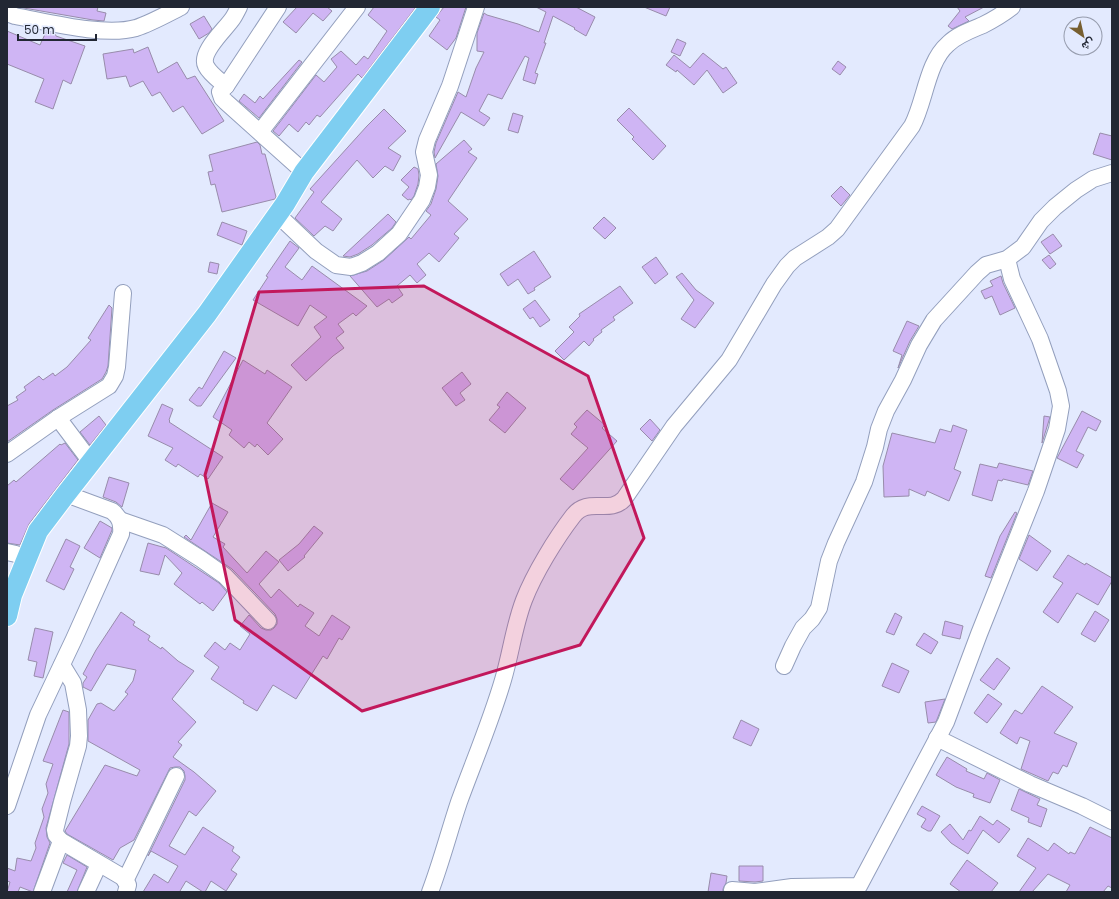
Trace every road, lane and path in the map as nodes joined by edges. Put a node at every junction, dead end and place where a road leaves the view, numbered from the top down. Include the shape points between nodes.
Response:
1 (181, 7) edge
2 (239, 7) edge
3 (278, 7) edge
4 (358, 7) edge
5 (430, 7) edge
6 (476, 7) edge
7 (1012, 7) edge
8 (7, 13) edge
9 (226, 86) junction
10 (260, 132) junction
11 (304, 172) junction
12 (1112, 173) edge
13 (278, 215) junction
14 (1007, 259) junction
15 (123, 293) dead end
16 (58, 418) junction
17 (7, 454) edge
18 (92, 462) junction
19 (66, 494) junction
20 (120, 520) junction
21 (7, 552) edge
22 (26, 560) junction
23 (7, 616) edge
24 (268, 621) dead end
25 (62, 665) junction
26 (784, 666) dead end
27 (937, 738) junction
28 (176, 776) dead end
29 (7, 806) edge
30 (1112, 821) edge
31 (61, 841) junction
32 (99, 864) junction
33 (126, 886) edge
34 (857, 889) edge
35 (732, 890) dead end
36 (42, 892) edge
37 (86, 892) edge
38 (430, 892) edge

1 - 8 street via 137,28 120,31 96,30
2 - 9 street via 204,59 210,72
3 - 9 street
4 - 10 street
5 - 11 main road
6 - 13 street via 450,86 427,140 424,152 430,175 428,187 399,234 362,263 350,267 336,265 316,251
7 - 38 street via 961,35 939,54 918,116 912,126 840,226 787,266 729,360 674,426 624,499 608,507 587,506 574,515 540,568 524,600 503,680
9 - 10 street via 220,92 222,98
10 - 11 street
11 - 13 main road
12 - 14 street via 1093,179 1076,190 1041,221 1023,247
13 - 18 main road via 207,314
14 - 26 street via 986,266 977,273 934,320 919,345 879,428 864,482 829,561 819,608 793,646
14 - 27 street via 1012,279 1040,339 1061,406 1057,428 1036,492 946,722
15 - 16 street via 115,376 109,386
16 - 17 street
16 - 18 street
18 - 19 main road
19 - 20 street via 112,511
19 - 22 main road via 38,531
20 - 24 street via 163,536 201,559 225,576
20 - 25 street via 121,534
21 - 22 street
22 - 23 main road via 12,595
25 - 29 street via 38,715
25 - 31 street via 73,683 79,736 55,830
27 - 30 street
27 - 34 street
28 - 33 street
31 - 32 street
31 - 36 street
32 - 33 street via 120,875
32 - 37 street
34 - 35 street via 792,887 755,892

